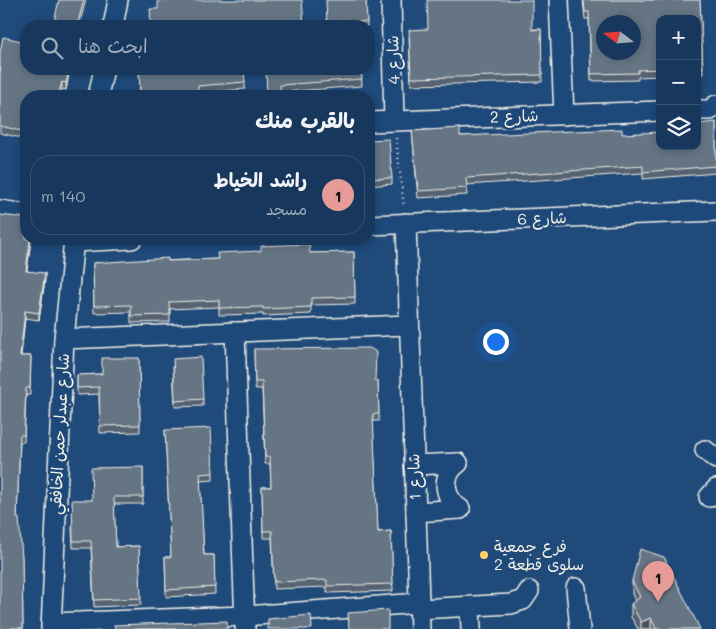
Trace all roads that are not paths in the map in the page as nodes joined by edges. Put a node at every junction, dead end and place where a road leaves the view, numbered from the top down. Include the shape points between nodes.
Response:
1 (118, 0) edge
2 (391, 0) edge
3 (558, 0) edge
4 (114, 20) edge
5 (103, 75) edge
6 (99, 90) edge
7 (716, 106) edge
8 (701, 110) edge
9 (656, 111) edge
10 (564, 115) junction
11 (394, 121) junction
12 (375, 122) edge
13 (0, 210) edge
14 (716, 211) edge
15 (20, 213) edge
16 (406, 223) junction
17 (375, 225) edge
18 (73, 245) edge
19 (408, 325) junction
20 (235, 332) junction
21 (64, 339) junction
22 (414, 465) junction
23 (416, 512) junction
24 (576, 588) dead end
25 (529, 590) dead end
26 (419, 606) junction
27 (470, 607) junction
28 (245, 623) edge
29 (51, 626) edge
30 (420, 629) edge
31 (471, 629) edge
32 (580, 629) edge

1 - 4 street
2 - 11 street, شارع 4
3 - 10 street
5 - 6 street
7 - 8 street
9 - 10 street, شارع 2
10 - 11 street, شارع 2
11 - 12 street, شارع 2
13 - 15 street
14 - 16 street, شارع 6
16 - 17 street, شارع 6
16 - 19 street, شارع 1
18 - 21 street, شارع عبدلر حمن الخافقي
19 - 20 street
19 - 22 street, شارع 1
20 - 21 street
20 - 28 street
21 - 29 street, شارع عبدلر حمن الخافقي
22 - 23 street, شارع 1
22 - 23 street via 458,463 451,468 446,482 448,496 460,510
23 - 26 street, شارع 1
24 - 32 street
25 - 27 street via 518,602
26 - 27 street
26 - 28 street
26 - 30 street, شارع 1
27 - 31 street
28 - 29 street

